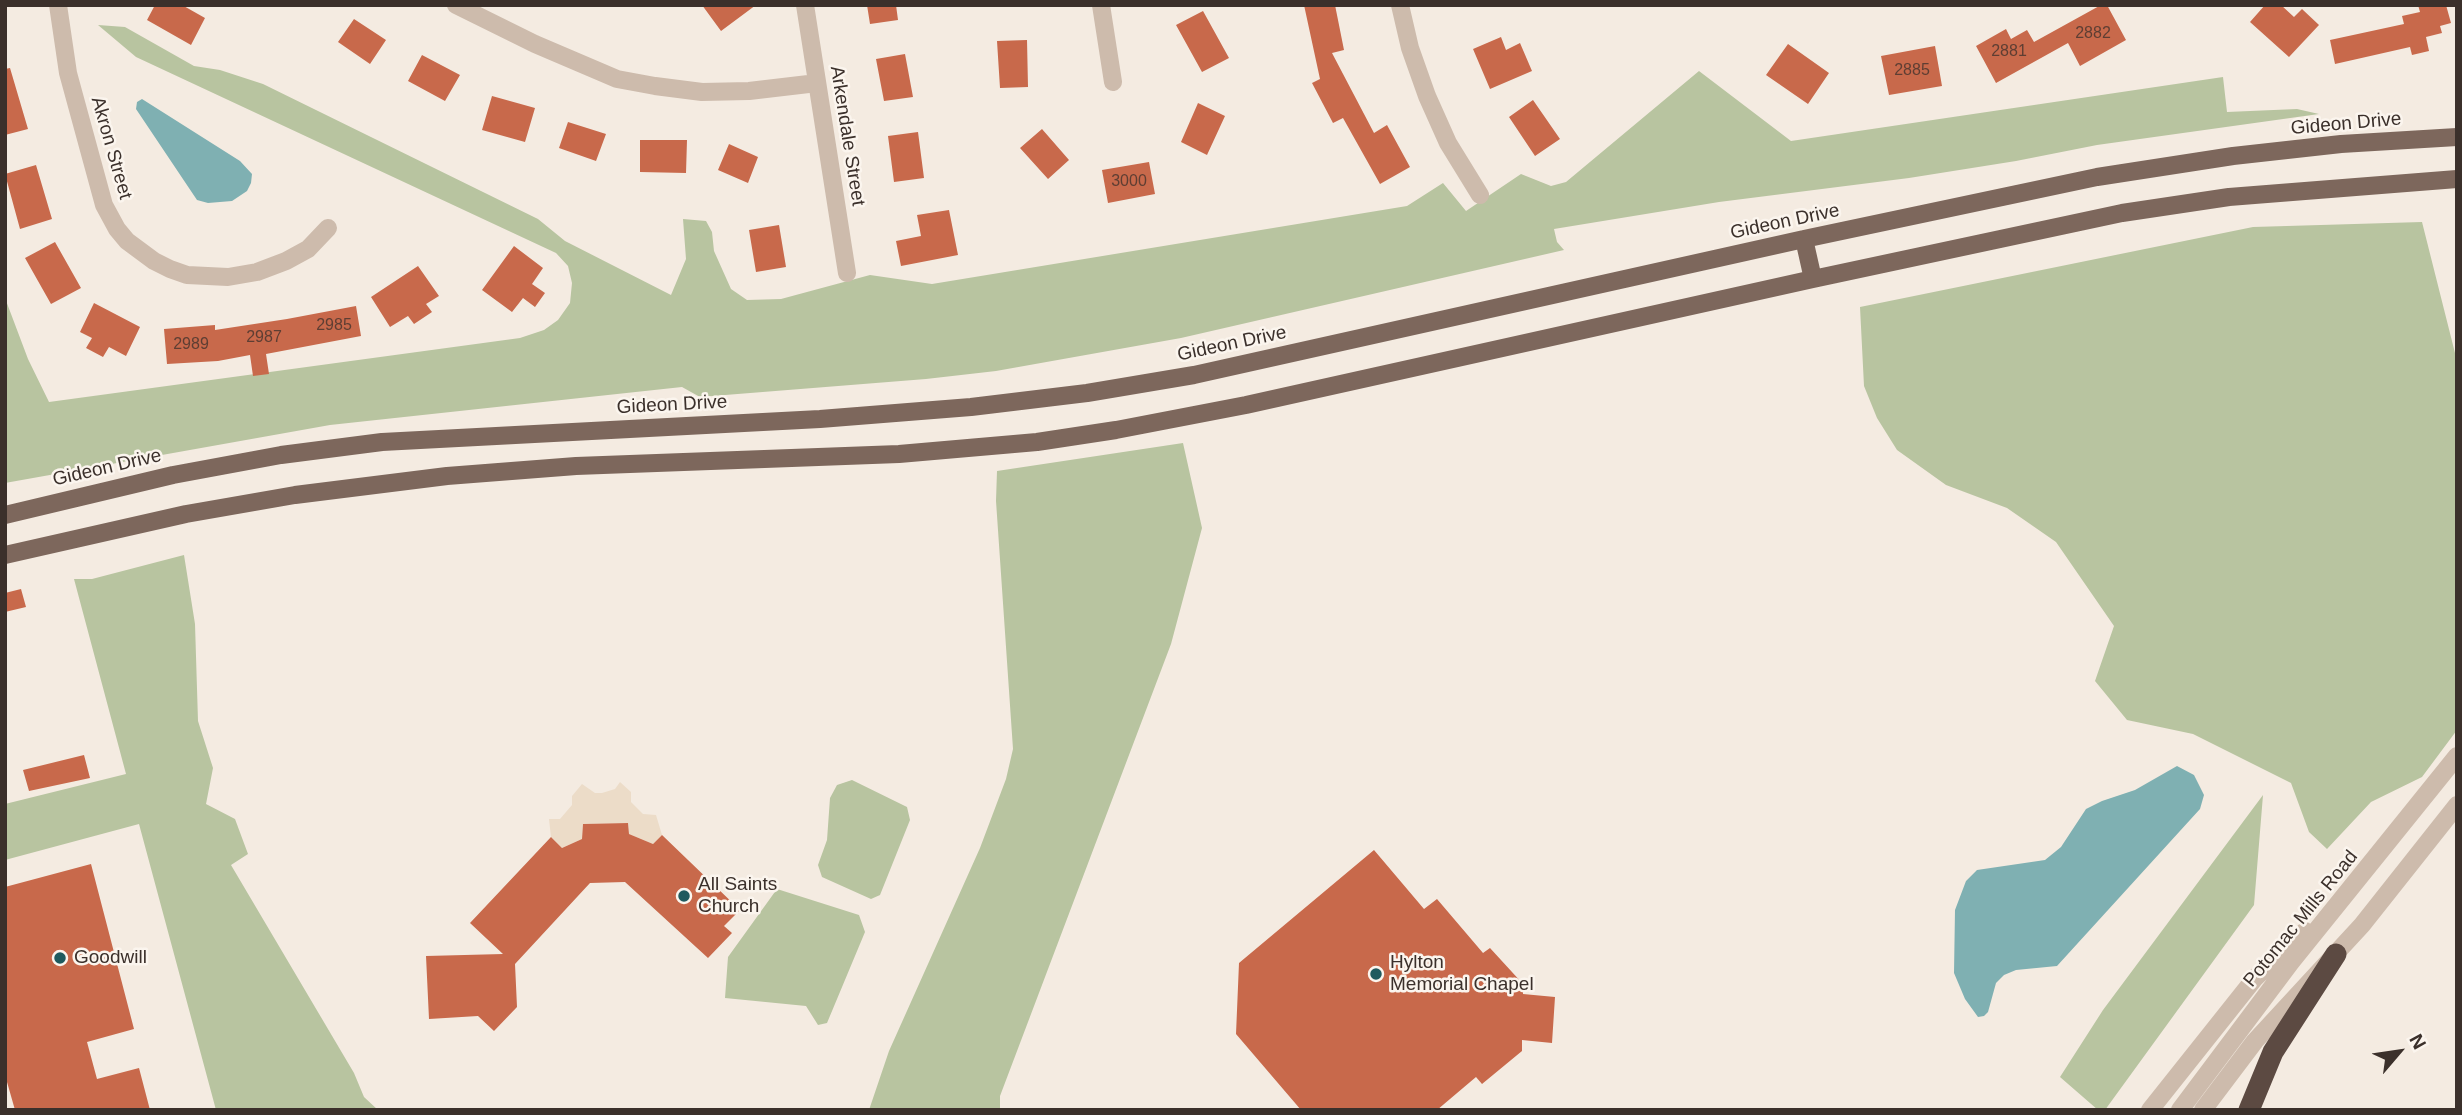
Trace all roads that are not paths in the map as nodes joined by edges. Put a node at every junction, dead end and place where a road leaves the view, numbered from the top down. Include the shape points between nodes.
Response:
1 (58, 5) edge
2 (456, 5) edge
3 (805, 5) edge
4 (1101, 5) edge
5 (1400, 5) edge
6 (817, 82) junction
7 (1113, 82) dead end
8 (2457, 137) edge
9 (2457, 179) edge
10 (1480, 195) dead end
11 (328, 228) dead end
12 (1804, 239) junction
13 (847, 273) dead end
14 (1814, 279) junction
15 (5, 515) edge
16 (5, 555) edge
17 (2457, 756) edge
18 (2457, 805) edge
19 (2353, 886) junction
20 (2336, 954) junction
21 (2150, 1110) edge
22 (2180, 1110) edge
23 (2203, 1110) edge
24 (2249, 1110) edge

1 - 11 street, Akron Street via 68,73 104,205 127,241 170,269 187,275 228,277 286,261
2 - 6 street via 617,79 702,92
3 - 6 street, Arkendale Street
4 - 7 street
5 - 10 street via 1427,96 1448,143
6 - 13 street, Arkendale Street
8 - 12 main road, Gideon Drive via 2328,145 2096,177
9 - 14 main road via 2229,197 2122,213
12 - 14 main road
12 - 15 main road, Gideon Drive via 1194,374 1087,393 820,419 382,442 173,475
14 - 16 main road via 1116,430 899,454 576,466 447,476 186,514
17 - 19 street, Potomac Mills Road
18 - 20 street
19 - 21 street via 2255,978
19 - 22 street, Potomac Mills Road
20 - 23 street via 2255,1041
20 - 24 highway via 2273,1052

